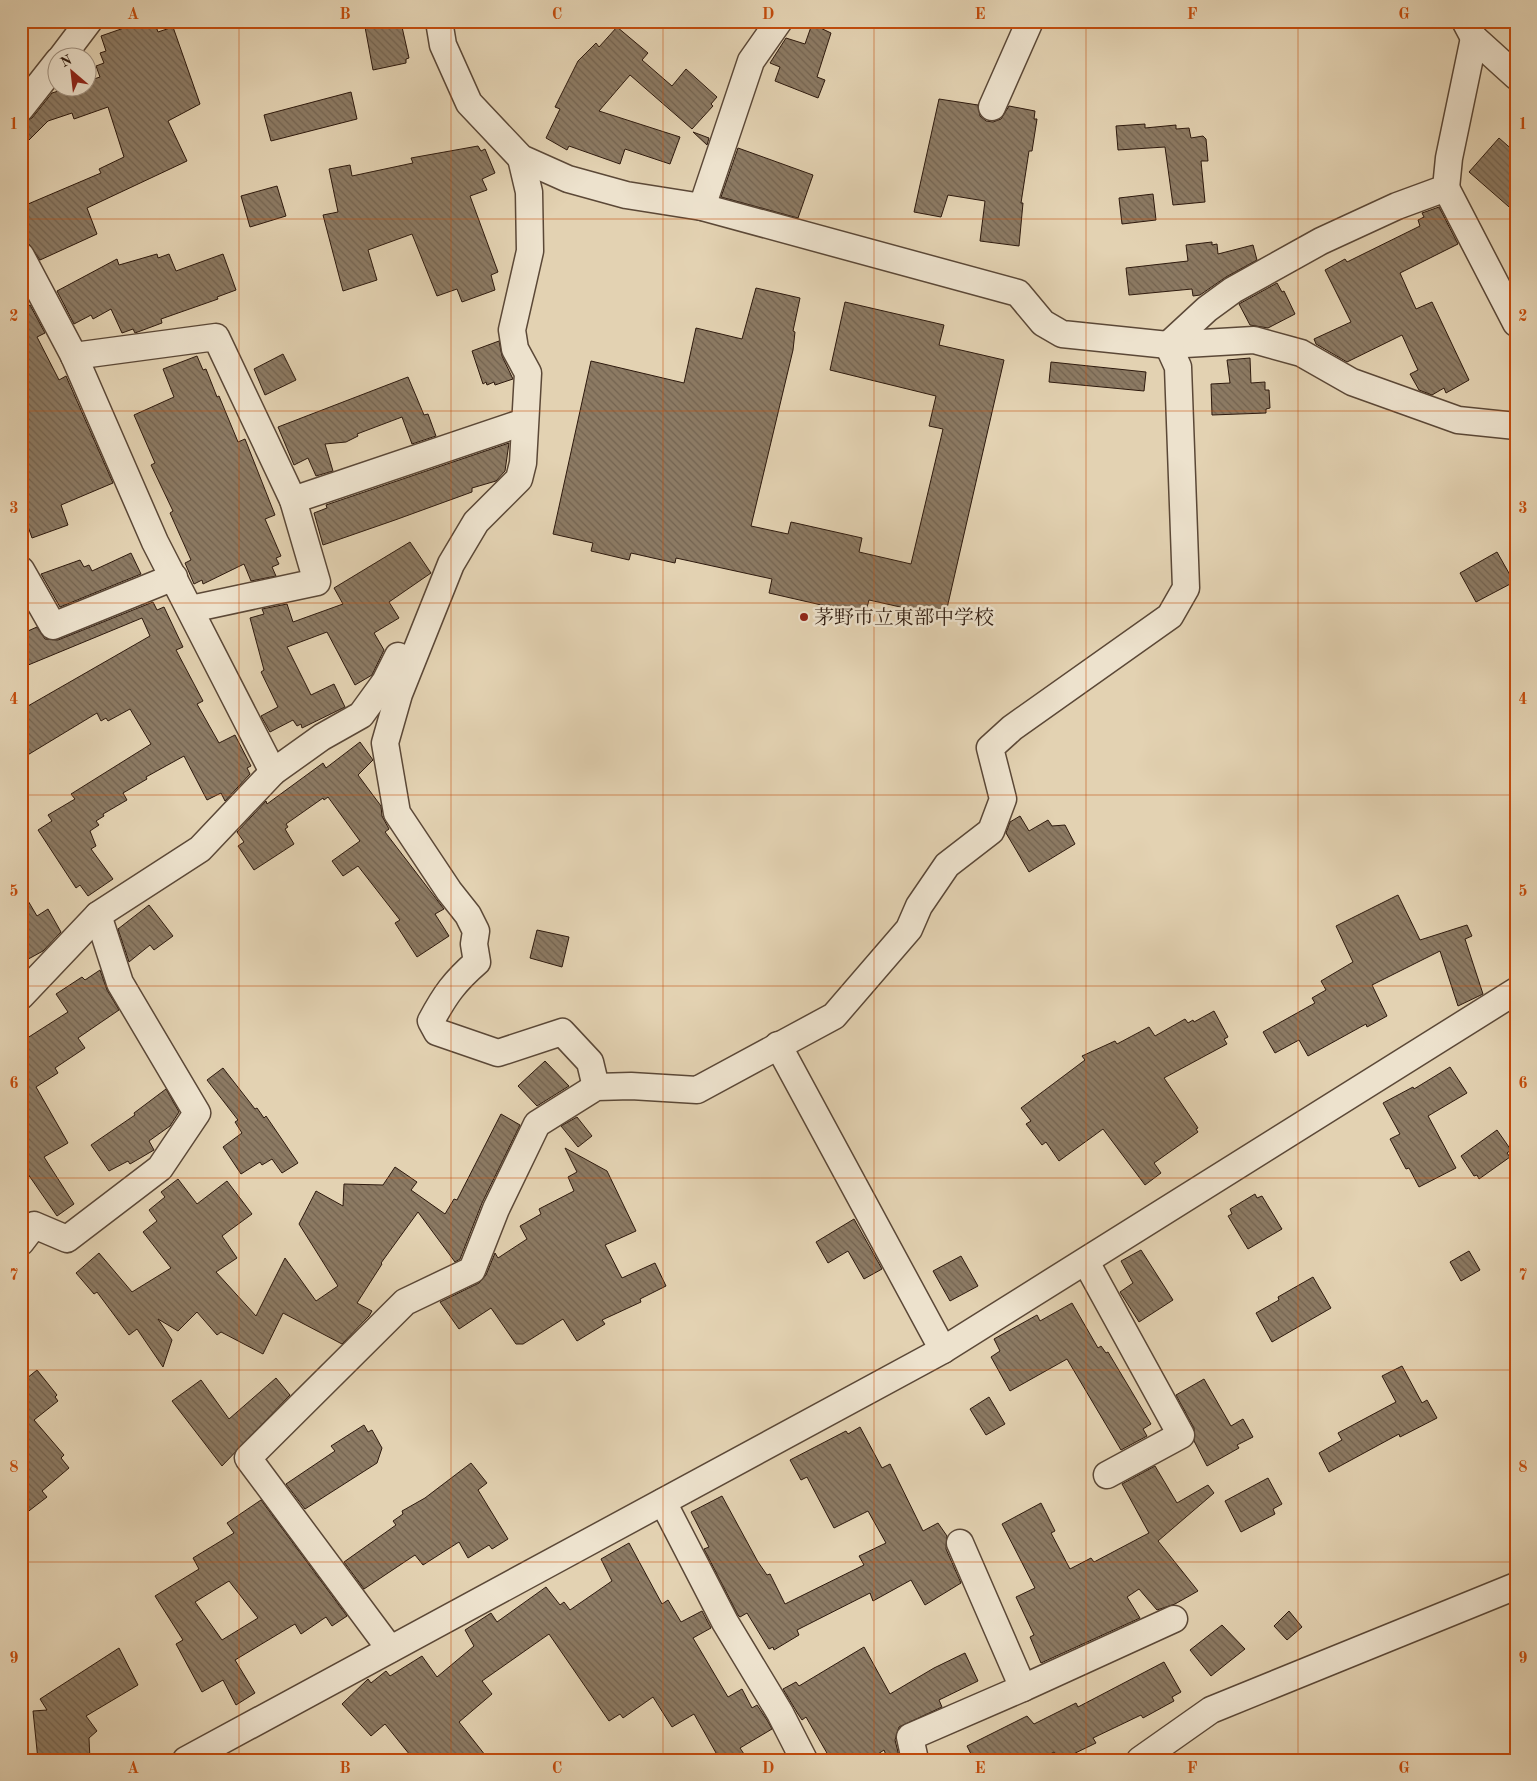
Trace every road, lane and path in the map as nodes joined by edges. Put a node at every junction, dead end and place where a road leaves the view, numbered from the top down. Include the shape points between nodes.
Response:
1 (89, 21) edge
2 (440, 21) edge
3 (780, 21) edge
4 (1030, 21) edge
5 (1470, 30) edge
6 (69, 48) edge
7 (48, 74) edge
8 (1516, 76) edge
9 (992, 107) dead end
10 (21, 108) edge
11 (521, 158) junction
12 (1446, 188) junction
13 (702, 207) junction
14 (21, 256) edge
15 (1516, 323) edge
16 (1168, 345) junction
17 (74, 356) junction
18 (524, 422) junction
19 (1516, 426) edge
20 (293, 500) junction
21 (21, 570) edge
22 (174, 577) junction
23 (191, 609) junction
24 (430, 619) junction
25 (274, 772) junction
26 (98, 915) junction
27 (1516, 991) edge
28 (21, 996) edge
29 (778, 1045) junction
30 (596, 1087) junction
31 (21, 1242) edge
32 (1086, 1262) junction
33 (942, 1350) junction
34 (1107, 1475) dead end
35 (662, 1502) junction
36 (960, 1543) dead end
37 (1516, 1586) edge
38 (1174, 1619) dead end
39 (390, 1650) junction
40 (1023, 1688) junction
41 (186, 1760) edge
42 (804, 1760) edge
43 (915, 1760) edge
44 (1140, 1760) edge

1 - 6 street
2 - 11 street via 443,45 469,103
3 - 13 street via 751,61
4 - 9 street
5 - 8 street
5 - 12 street
7 - 10 street
11 - 13 street via 568,179 626,195
11 - 18 street via 529,192 530,251 512,330 515,349 528,373
12 - 15 street
12 - 16 street via 1397,206 1321,242 1233,290
13 - 16 street via 1018,293 1043,323 1062,334
14 - 17 street
16 - 19 street via 1254,340 1301,353 1352,382 1458,420
16 - 29 street via 1178,367 1186,588 1170,616 1012,728 990,748 1003,799 991,831 947,865 919,906 909,930 834,1016
17 - 20 street via 216,337
17 - 22 street
18 - 20 street
18 - 24 street via 523,463 519,479 476,522 451,564
20 - 23 street via 316,582
21 - 22 street via 53,626
22 - 23 street
23 - 25 street
24 - 25 street via 417,621 385,682 361,714
24 - 30 street via 399,694 385,743 397,813 472,923 476,931 477,962 455,981 431,1021 437,1032 498,1053 562,1032 590,1062
25 - 26 street via 200,849
26 - 28 street
26 - 31 street via 120,983 197,1113 160,1168 67,1239 34,1225
27 - 32 street
29 - 30 street via 697,1090
29 - 33 street
30 - 39 street via 537,1124 496,1209 472,1270 404,1302 248,1458
32 - 33 street
32 - 34 street via 1181,1435
33 - 35 street
35 - 39 street
35 - 42 street via 724,1622 780,1713
36 - 40 street
37 - 44 street via 1211,1710
38 - 40 street
39 - 41 street
40 - 43 street via 910,1737

